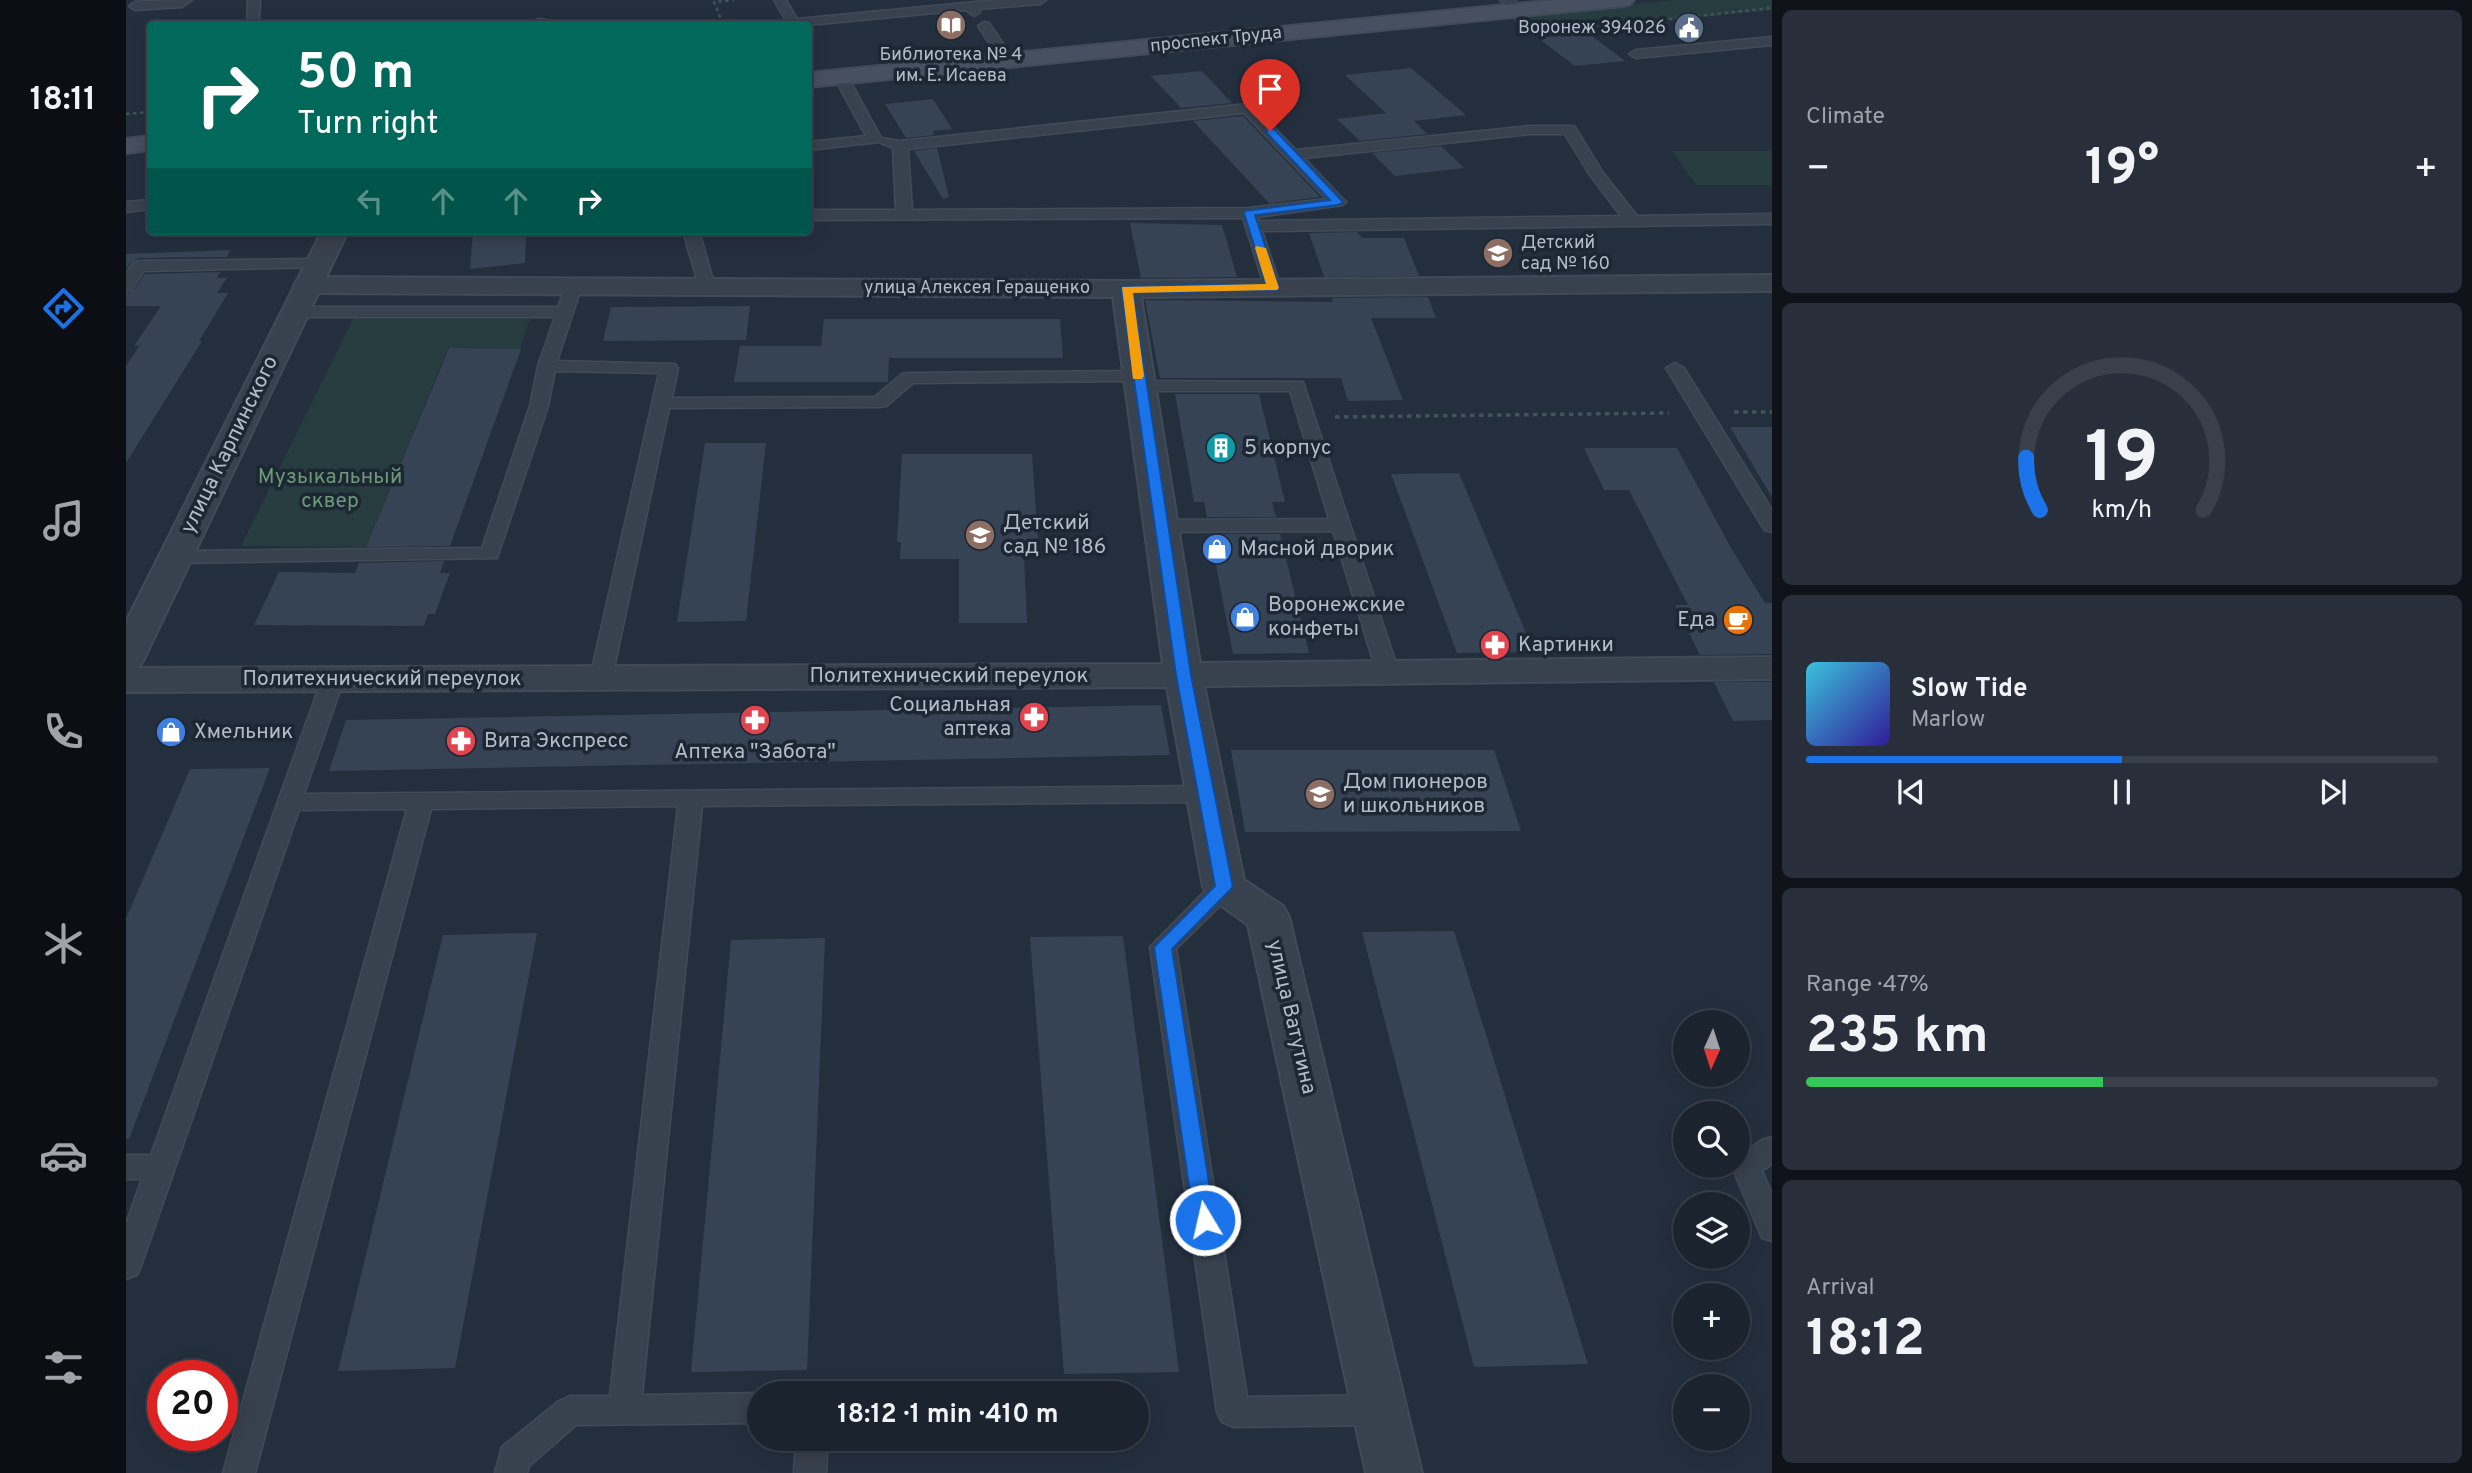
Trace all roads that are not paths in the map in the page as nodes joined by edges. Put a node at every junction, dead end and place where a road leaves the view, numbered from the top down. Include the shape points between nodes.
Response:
1 (186, 0) edge
2 (254, 0) edge
3 (780, 0) edge
4 (1040, 0) edge
5 (1623, 0) edge
6 (1513, 5) edge
7 (135, 6) dead end
8 (253, 21) edge
9 (792, 21) edge
10 (812, 22) edge
11 (984, 26) dead end
12 (1772, 41) edge
13 (1636, 54) dead end
14 (1008, 61) junction
15 (841, 77) junction
16 (812, 80) edge
17 (875, 139) junction
18 (147, 143) edge
19 (900, 145) junction
20 (126, 146) edge
21 (812, 146) edge
22 (1293, 155) junction
23 (147, 205) edge
24 (126, 207) edge
25 (812, 215) edge
26 (904, 215) junction
27 (1251, 219) junction
28 (1772, 219) edge
29 (1632, 220) junction
30 (333, 235) edge
31 (692, 235) edge
32 (1772, 283) edge
33 (126, 286) edge
34 (307, 287) junction
35 (707, 287) junction
36 (1273, 288) junction
37 (1126, 289) junction
38 (569, 300) junction
39 (547, 366) junction
40 (1675, 368) dead end
41 (1138, 381) junction
42 (662, 403) junction
43 (1339, 525) junction
44 (1161, 526) junction
45 (1772, 526) edge
46 (176, 557) junction
47 (126, 659) edge
48 (1772, 668) edge
49 (1388, 673) junction
50 (1183, 675) junction
51 (601, 678) junction
52 (333, 679) junction
53 (126, 680) edge
54 (1206, 794) junction
55 (691, 798) junction
56 (421, 800) junction
57 (289, 802) junction
58 (1224, 887) junction
59 (1772, 1148) edge
60 (126, 1167) edge
61 (161, 1167) junction
62 (1772, 1229) edge
63 (126, 1266) edge
64 (747, 1408) edge
65 (1380, 1410) junction
66 (624, 1411) junction
67 (811, 1451) edge
68 (239, 1473) edge
69 (511, 1473) edge
70 (810, 1473) edge
71 (1394, 1473) edge

1 - 7 lane
2 - 8 lane
3 - 9 lane
4 - 10 lane
5 - 6 main road, проспект Труда
6 - 14 main road, проспект Труда
11 - 14 lane
12 - 13 lane
14 - 15 main road, проспект Труда
15 - 16 main road, проспект Труда
15 - 17 lane
17 - 19 lane
17 - 21 lane
18 - 20 main road
19 - 22 lane via 1247,108
19 - 26 lane
22 - 27 lane via 1338,202
22 - 29 lane via 1530,130 1570,130
23 - 24 lane
25 - 26 lane
26 - 27 lane
27 - 29 lane
27 - 36 lane
28 - 29 lane
30 - 34 street, улица Карпинского
31 - 35 lane
32 - 36 street, улица Алексея Геращенко
33 - 34 lane via 139,266
34 - 38 street, улица Алексея Геращенко
34 - 46 street, улица Карпинского
35 - 37 street, улица Алексея Геращенко
35 - 38 street, улица Алексея Геращенко
36 - 37 street, улица Алексея Геращенко
37 - 41 street
38 - 39 lane
39 - 42 lane via 669,368
39 - 46 lane via 539,406 490,554
40 - 45 lane
41 - 42 lane via 908,378 880,401
41 - 43 lane via 1297,386
41 - 44 street
42 - 51 lane
43 - 44 lane
43 - 49 lane
44 - 50 street
46 - 47 street, улица Карпинского
48 - 49 street, Политехнический переулок
49 - 50 street, Политехнический переулок
50 - 51 street, Политехнический переулок
50 - 54 street
51 - 52 street, Политехнический переулок
52 - 53 street, Политехнический переулок
52 - 57 lane
54 - 55 lane
54 - 58 street
55 - 56 lane
55 - 66 lane
56 - 57 lane
56 - 68 lane
57 - 61 lane
58 - 65 street, улица Ватутина via 1268,917
58 - 65 lane via 1163,947 1233,1412
59 - 62 lane via 1746,1167
60 - 61 lane
61 - 63 lane
64 - 66 lane
65 - 71 street, улица Ватутина
66 - 69 lane via 569,1411 513,1458
67 - 70 lane

